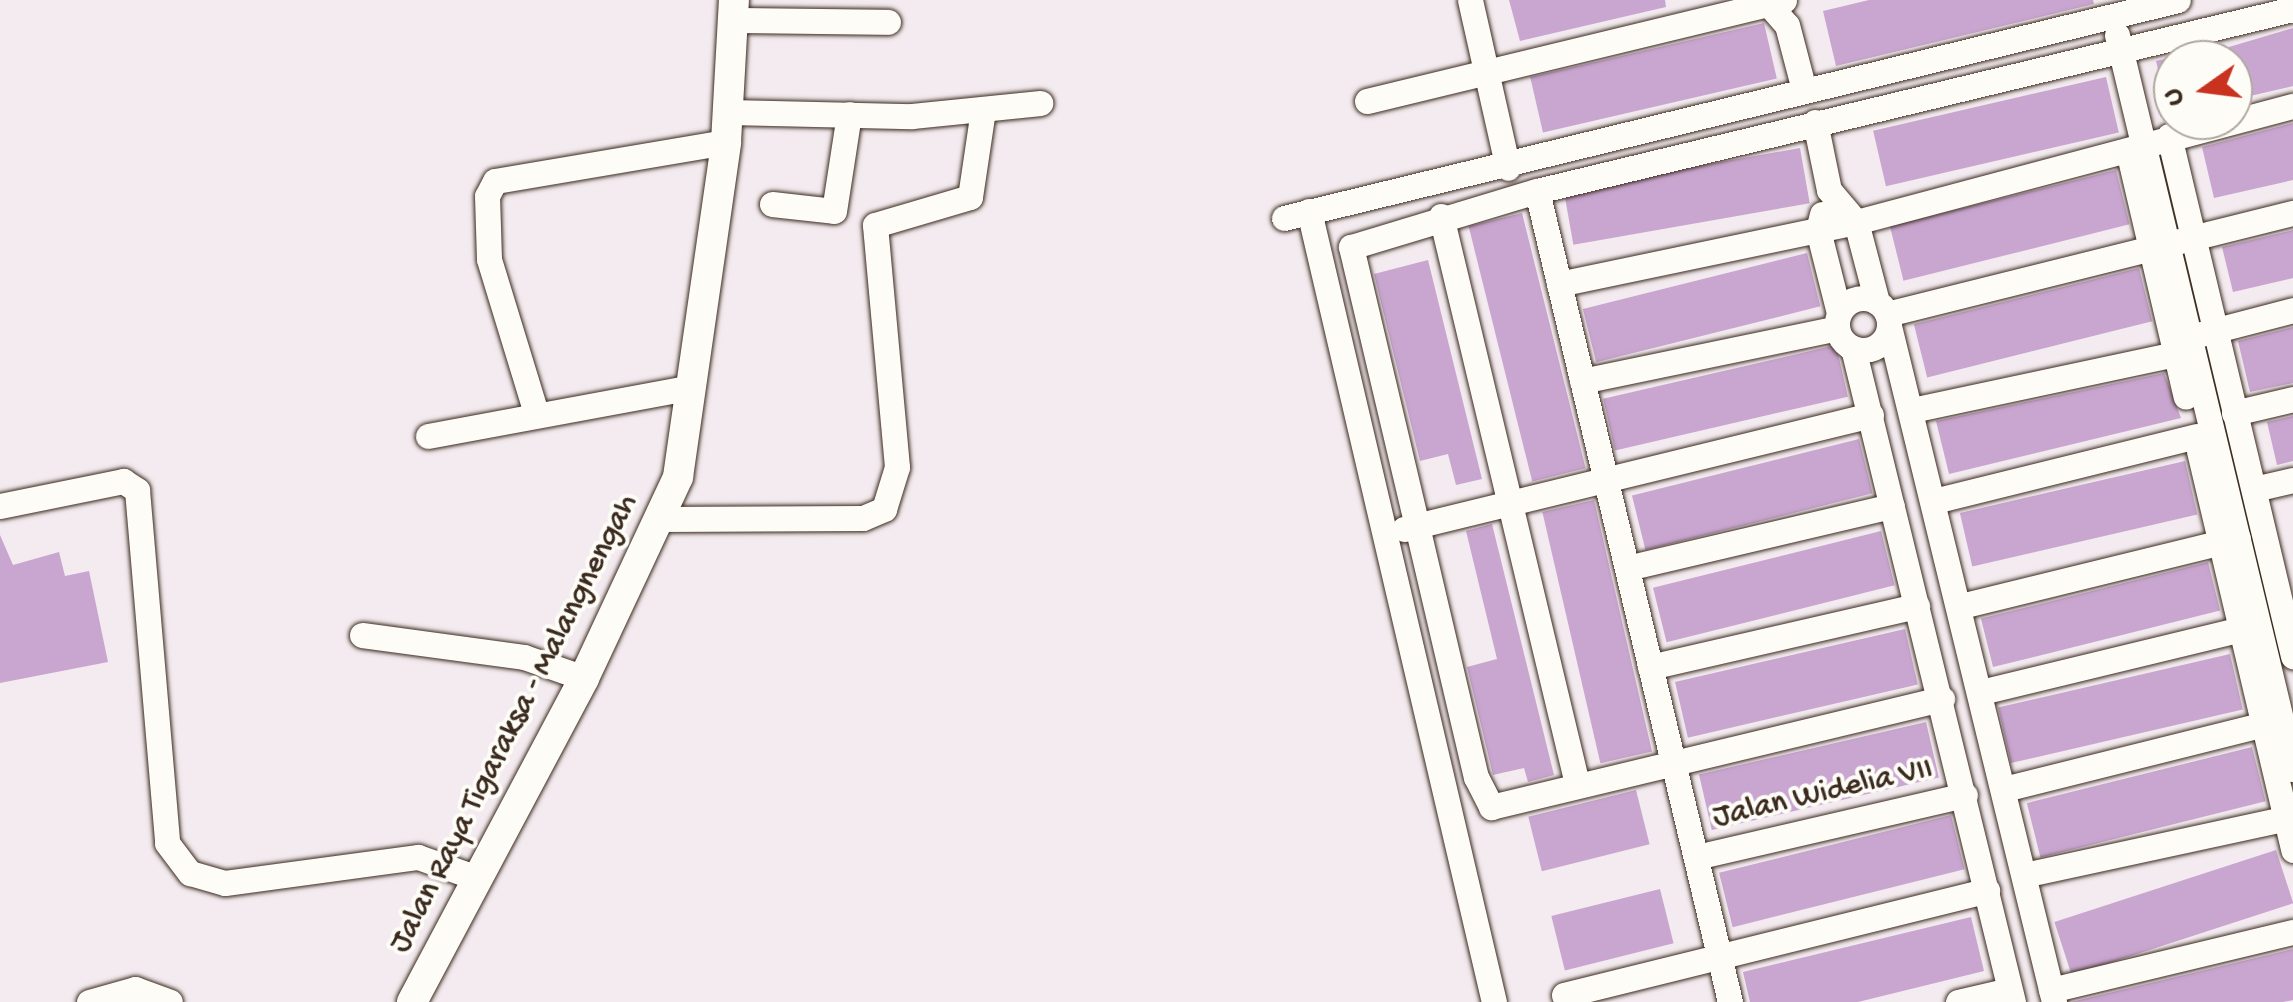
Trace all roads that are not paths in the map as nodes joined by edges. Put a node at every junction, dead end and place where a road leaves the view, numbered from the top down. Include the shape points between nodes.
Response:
1 (1470, 0) edge
2 (1800, 0) edge
3 (2178, 0) edge
4 (1775, 7) edge
5 (2111, 8) edge
6 (2293, 9) edge
7 (733, 10) edge
8 (888, 22) dead end
9 (2121, 51) junction
10 (1485, 77) junction
11 (1804, 90) junction
12 (1368, 102) dead end
13 (1040, 103) dead end
14 (2293, 106) edge
15 (982, 110) junction
16 (849, 114) junction
17 (2253, 116) edge
18 (1814, 122) junction
19 (727, 127) junction
20 (2154, 140) edge
21 (2169, 140) edge
22 (2135, 145) junction
23 (1508, 168) junction
24 (1829, 190) junction
25 (1537, 191) junction
26 (772, 204) dead end
27 (2293, 213) edge
28 (1441, 216) junction
29 (1856, 222) junction
30 (1818, 230) junction
31 (2169, 239) junction
32 (1559, 284) junction
33 (2293, 310) edge
34 (1884, 314) junction
35 (2216, 329) junction
36 (1843, 330) junction
37 (2179, 344) junction
38 (1582, 381) junction
39 (688, 388) junction
40 (2293, 399) edge
41 (1912, 410) junction
42 (536, 413) junction
43 (2234, 413) junction
44 (1871, 415) junction
45 (428, 436) dead end
46 (2196, 436) junction
47 (1605, 477) junction
48 (2293, 480) edge
49 (2254, 490) junction
50 (1509, 500) junction
51 (1934, 501) junction
52 (0, 506) edge
53 (1892, 506) junction
54 (660, 519) junction
55 (1418, 526) junction
56 (1385, 534) junction
57 (2240, 537) junction
58 (1627, 568) junction
59 (1954, 575) junction
60 (2285, 588) edge
61 (1917, 604) junction
62 (1962, 610) junction
63 (2241, 629) junction
64 (362, 635) dead end
65 (2293, 656) edge
66 (1650, 667) junction
67 (584, 678) junction
68 (2274, 691) edge
69 (1981, 692) junction
70 (1942, 698) junction
71 (2264, 724) junction
72 (1673, 762) junction
73 (2293, 769) edge
74 (1577, 784) junction
75 (2004, 789) junction
76 (1965, 795) junction
77 (2289, 818) edge
78 (2293, 850) edge
79 (1696, 857) junction
80 (2022, 868) junction
81 (477, 878) junction
82 (1987, 889) junction
83 (2030, 903) junction
84 (2293, 932) edge
85 (1720, 957) junction
86 (1564, 995) dead end
87 (2011, 996) edge
88 (2052, 996) edge
89 (89, 1002) edge
90 (170, 1002) edge
91 (412, 1002) edge
92 (1494, 1002) edge
93 (1730, 1002) edge
94 (1958, 1002) edge

1 - 10 street
2 - 4 street
3 - 5 street
4 - 10 street
4 - 11 street
5 - 9 street
5 - 11 street
6 - 9 street
7 - 8 street
7 - 19 main road, Jalan Raya Tigaraksa - Malangnengah
9 - 18 street
9 - 22 street
10 - 12 street
10 - 23 street
11 - 23 street
13 - 15 street
14 - 17 street
15 - 16 street
15 - 54 street via 970,196 875,225 897,467 884,509 863,518
16 - 19 street
16 - 26 street via 834,212
18 - 24 street
18 - 25 street
19 - 39 main road, Jalan Raya Tigaraksa - Malangnengah
19 - 42 street via 495,181 487,196 489,260
20 - 22 street
21 - 31 street
22 - 29 street
22 - 31 street
23 - 56 street via 1297,214
24 - 29 street
24 - 30 street
25 - 28 street
25 - 32 street
27 - 31 street
28 - 50 street
28 - 55 street via 1351,247
29 - 30 street
29 - 34 street
30 - 32 street
30 - 36 street
31 - 34 street
31 - 35 street
31 - 37 street
32 - 38 street
33 - 35 street
34 - 36 street via 1856,299
34 - 36 street via 1876,346
34 - 41 street
35 - 37 street
35 - 43 street
36 - 38 street
36 - 44 street
37 - 41 street
37 - 46 street
37 - 57 street
38 - 47 street
39 - 42 street
39 - 54 main road, Jalan Raya Tigaraksa - Malangnengah via 678,477
40 - 43 street
41 - 51 street
42 - 45 street
43 - 49 street
44 - 47 street
44 - 53 street
46 - 51 street
46 - 57 street
47 - 50 street
47 - 58 street
48 - 49 street
49 - 57 street
50 - 55 street
50 - 74 street
51 - 59 street
52 - 81 street via 124,481 137,490 167,843 190,873 225,884 418,857
53 - 58 street
53 - 61 street
54 - 67 main road, Jalan Raya Tigaraksa - Malangnengah
55 - 56 street
55 - 74 street via 1482,798 1491,807
56 - 92 street
57 - 60 street
57 - 62 street
57 - 63 street
57 - 68 street
58 - 66 street
59 - 61 street
59 - 62 street
60 - 65 street
61 - 62 street
61 - 66 street
61 - 70 street
62 - 69 street
63 - 68 street
63 - 69 street
64 - 67 street via 524,657
66 - 72 street
67 - 81 main road, Jalan Raya Tigaraksa - Malangnengah
68 - 71 street
68 - 73 street
69 - 75 street
70 - 72 street
70 - 76 street
71 - 75 street
71 - 77 street
72 - 74 street
72 - 79 street
75 - 80 street
76 - 79 street, Jalan Widelia VII
76 - 82 street
77 - 78 street
77 - 80 street
79 - 85 street
80 - 82 street
80 - 83 street
81 - 91 main road, Jalan Raya Tigaraksa - Malangnengah
82 - 83 street
82 - 85 street
82 - 87 street
83 - 88 street
84 - 88 street
85 - 86 street
85 - 93 street
87 - 94 street
89 - 90 street via 135,990

